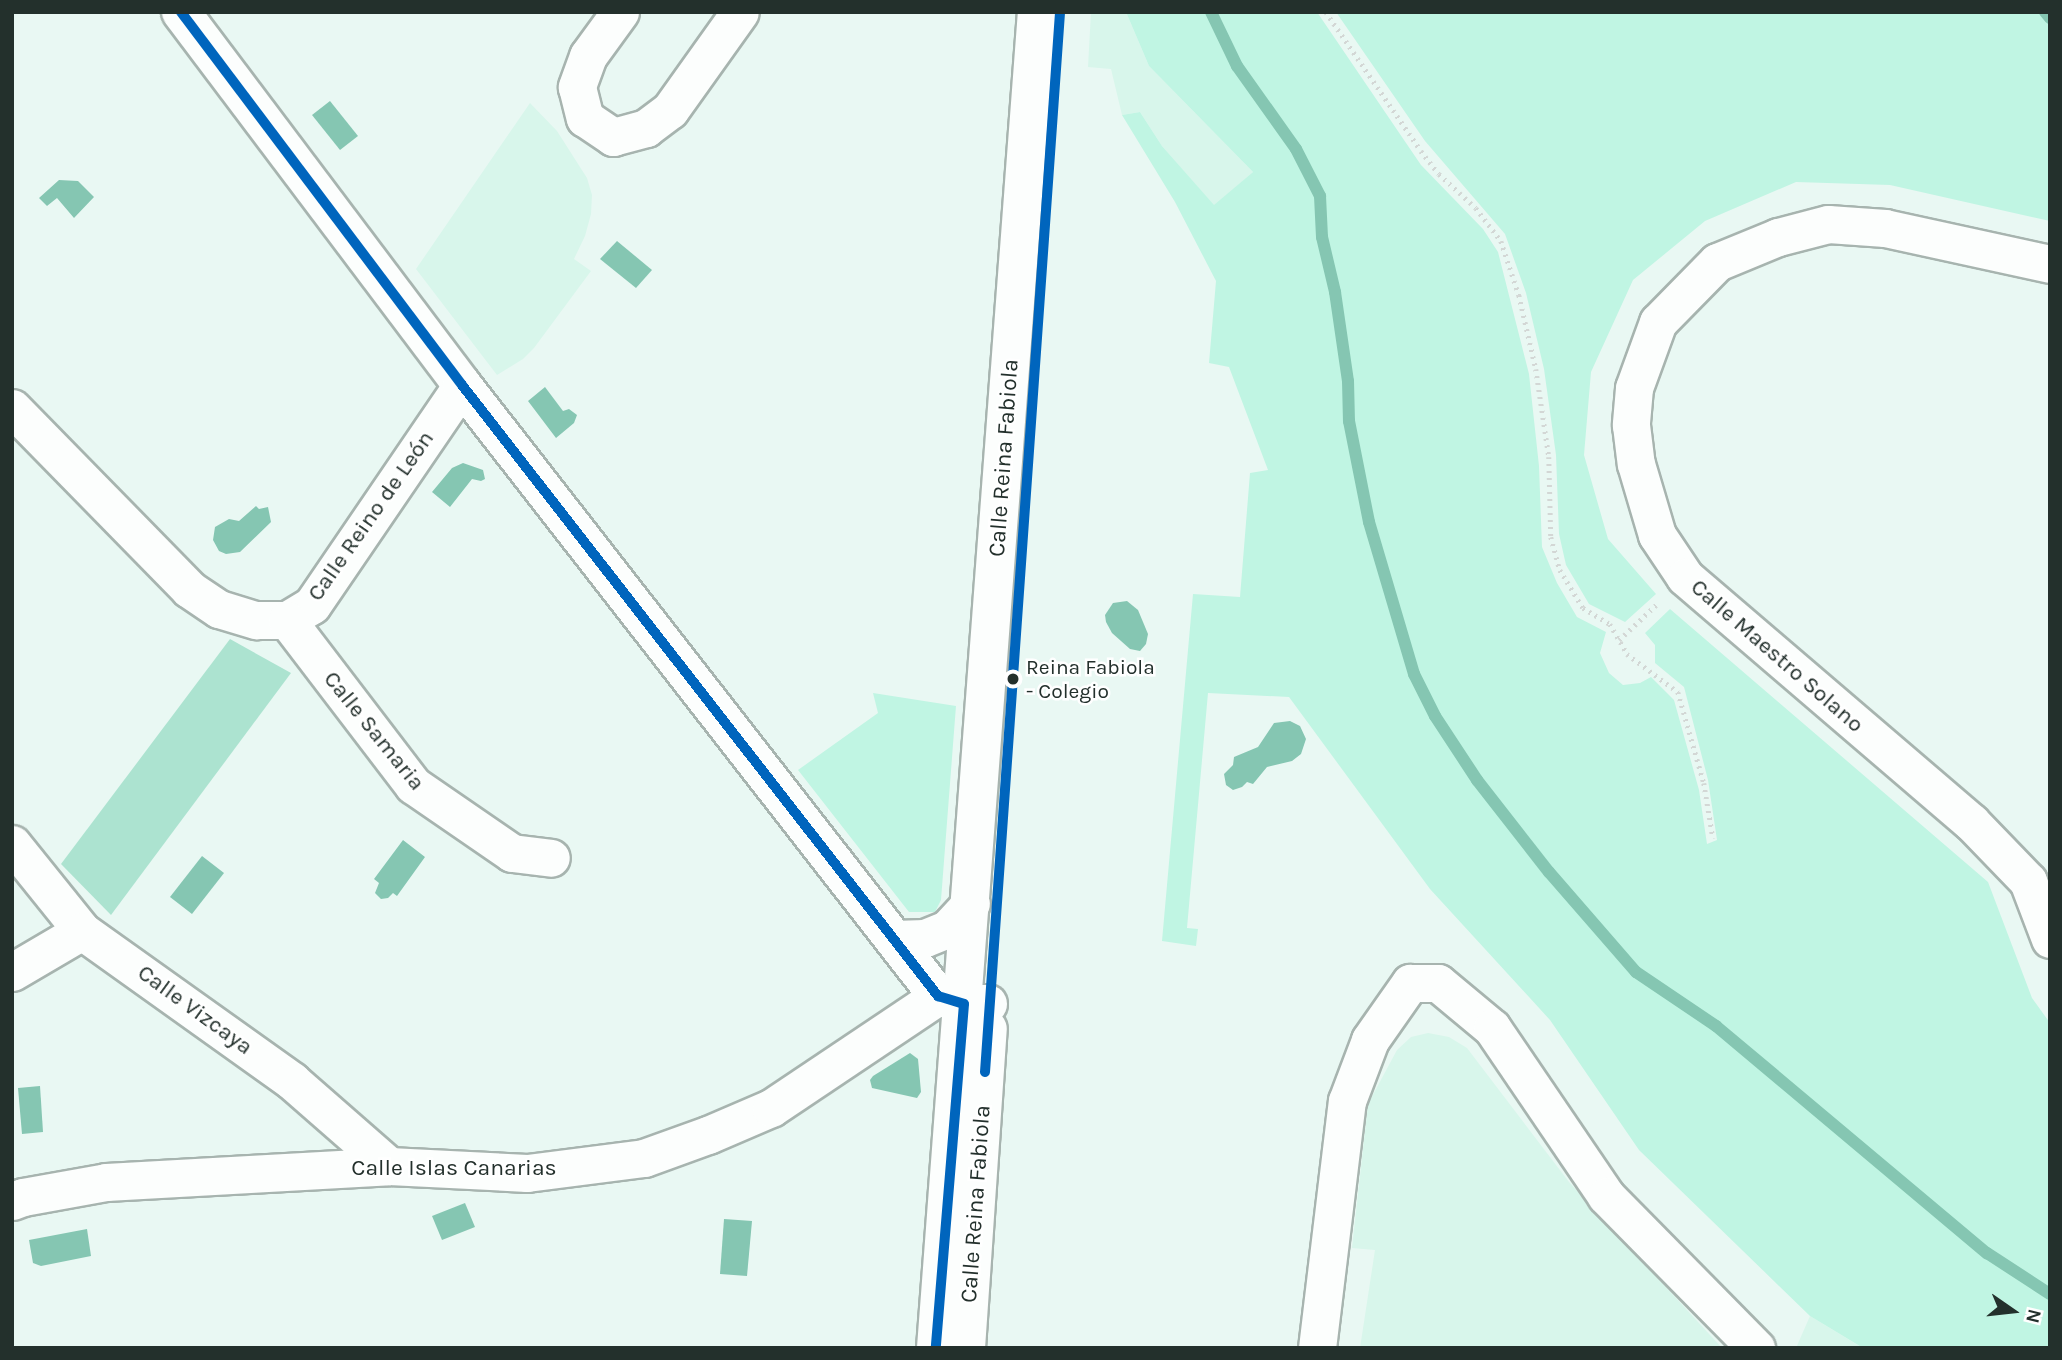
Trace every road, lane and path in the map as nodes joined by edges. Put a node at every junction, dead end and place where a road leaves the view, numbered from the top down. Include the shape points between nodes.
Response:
1 (181, 12) edge
2 (620, 12) edge
3 (740, 12) edge
4 (1037, 12) edge
5 (1060, 12) edge
6 (1326, 12) edge
7 (2050, 264) edge
8 (462, 385) junction
9 (12, 408) edge
10 (1685, 578) junction
11 (286, 621) junction
12 (1619, 640) junction
13 (1713, 838) dead end
14 (12, 844) edge
15 (551, 858) dead end
16 (971, 904) junction
17 (82, 931) junction
18 (894, 939) junction
19 (2050, 939) edge
20 (12, 972) edge
21 (964, 1001) junction
22 (389, 1166) junction
23 (12, 1202) edge
24 (936, 1348) edge
25 (966, 1348) edge
26 (1317, 1348) edge
27 (1756, 1348) edge

1 - 8 street
2 - 3 street via 587,56 577,87 585,118 613,137 646,128 670,110
4 - 16 street, Calle Reina Fabiola
5 - 21 street, Calle Reina Fabiola
6 - 12 path via 1421,151 1502,241 1536,369 1549,457 1551,537 1560,570 1583,608 1610,624
7 - 10 street, Calle Maestro Solano via 1885,228 1828,224 1778,237 1717,262 1658,322 1634,388 1631,425 1636,464 1657,535
8 - 11 street, Calle Reino de León via 312,605
8 - 18 street
9 - 11 street, Calle Reino de León via 189,589 219,609 256,620
10 - 12 path
10 - 19 street, Calle Maestro Solano via 1971,822 2028,881
11 - 15 street, Calle Samaria via 413,785 512,853
12 - 13 path via 1627,654 1678,692 1696,750
14 - 17 street, Calle Vizcaya
16 - 18 street via 947,929 925,938
16 - 21 street, Calle Reina Fabiola
17 - 20 street
17 - 22 street, Calle Vizcaya via 292,1081
18 - 21 street
21 - 22 street, Calle Islas Canarias via 771,1108 644,1158 527,1173
21 - 24 street, Calle Reina Fabiola
21 - 25 street, Calle Reina Fabiola
22 - 23 street, Calle Islas Canarias via 106,1182
26 - 27 street via 1347,1101 1370,1040 1410,983 1438,983 1492,1028 1606,1196

